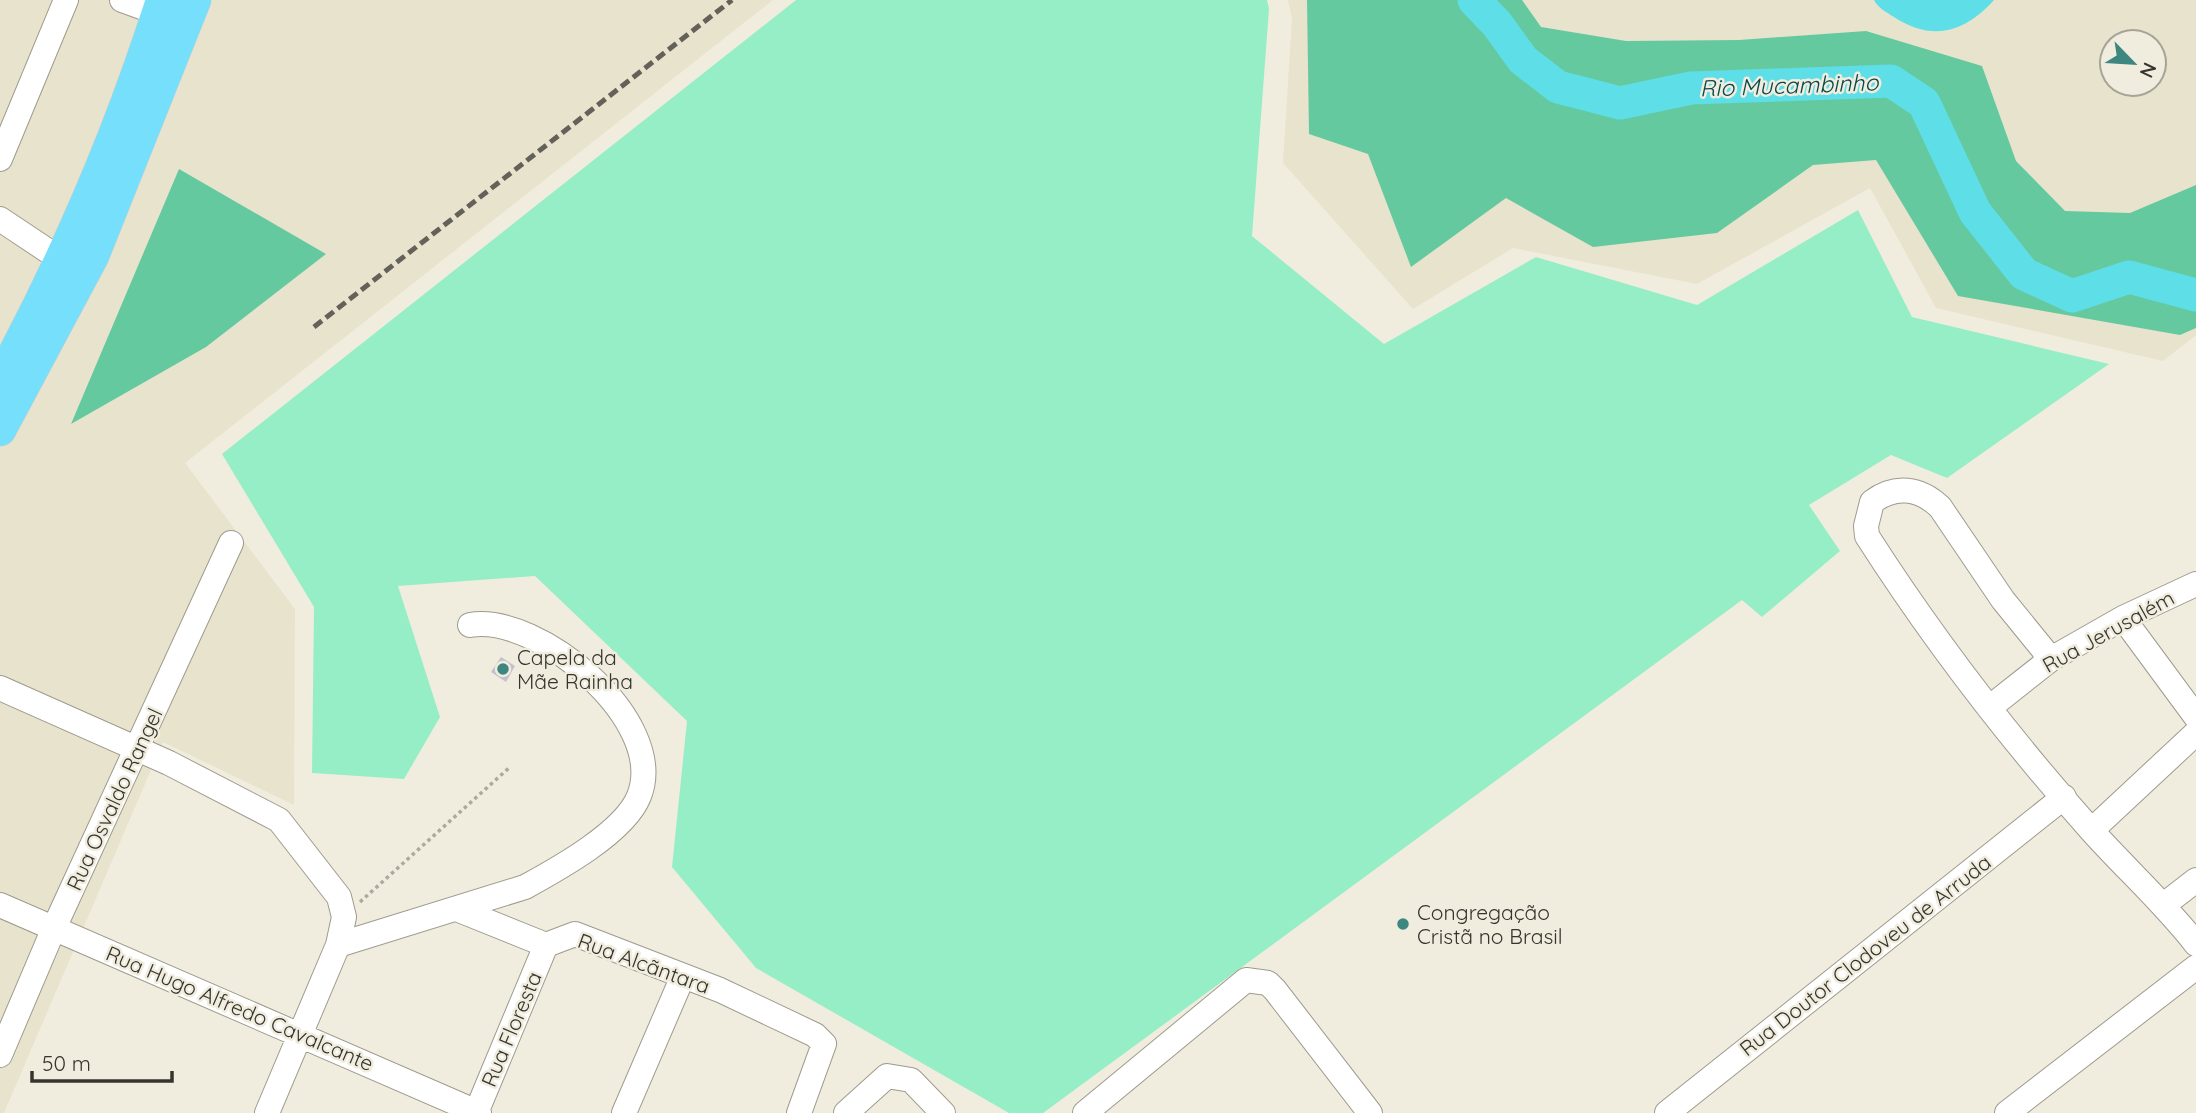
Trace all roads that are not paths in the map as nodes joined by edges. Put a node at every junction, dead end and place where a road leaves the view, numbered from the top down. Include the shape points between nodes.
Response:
1 (66, 0) edge
2 (122, 0) edge
3 (195, 0) edge
4 (160, 6) edge
5 (0, 159) edge
6 (0, 219) edge
7 (60, 259) junction
8 (0, 380) edge
9 (0, 430) edge
10 (231, 543) dead end
11 (2196, 584) edge
12 (2123, 618) junction
13 (470, 625) dead end
14 (2051, 659) junction
15 (0, 688) edge
16 (1989, 708) junction
17 (2196, 717) edge
18 (2196, 733) edge
19 (138, 750) junction
20 (2064, 797) junction
21 (2092, 830) junction
22 (2196, 880) edge
23 (2165, 904) junction
24 (0, 905) edge
25 (459, 910) junction
26 (54, 929) junction
27 (2196, 944) edge
28 (338, 945) junction
29 (545, 945) junction
30 (2196, 967) edge
31 (683, 976) junction
32 (302, 1034) junction
33 (0, 1055) edge
34 (1360, 1109) edge
35 (267, 1113) edge
36 (477, 1113) edge
37 (624, 1113) edge
38 (799, 1113) edge
39 (846, 1113) edge
40 (943, 1113) edge
41 (1085, 1113) edge
42 (1667, 1113) edge
43 (2007, 1113) edge

1 - 5 street
2 - 4 street
3 - 9 main road via 93,256
4 - 7 main road
6 - 7 street
7 - 8 main road
10 - 19 street, Rua Osvaldo Rangel
11 - 12 street, Rua Jerusalém
12 - 14 street, Rua Jerusalém
12 - 17 street
13 - 25 street via 504,626 556,651 592,677 631,728 643,771 632,810 609,831 550,874
14 - 16 street, Rua Jerusalém
14 - 16 street via 2003,600 1940,507 1915,491 1882,494 1872,502 1867,536
15 - 19 street
16 - 20 street
18 - 21 street
19 - 26 street, Rua Osvaldo Rangel
19 - 28 street via 279,820 339,897 344,917
20 - 21 street
20 - 42 street, Rua Doutor Clodoveu de Arruda
21 - 23 street
22 - 23 street
23 - 27 street
24 - 26 street, Rua Hugo Alfredo Cavalcante
25 - 28 street
25 - 29 street, Rua Alcãntara
26 - 32 street, Rua Hugo Alfredo Cavalcante
26 - 33 street, Rua Osvaldo Rangel
28 - 32 street
29 - 31 street, Rua Alcãntara via 575,934
29 - 36 street, Rua Floresta
30 - 43 street
31 - 37 street
31 - 38 street, Rua Alcãntara via 815,1035 824,1044
32 - 35 street
32 - 36 street, Rua Hugo Alfredo Cavalcante
34 - 41 street via 1275,990 1257,980 1246,980
39 - 40 street via 887,1076 911,1080

